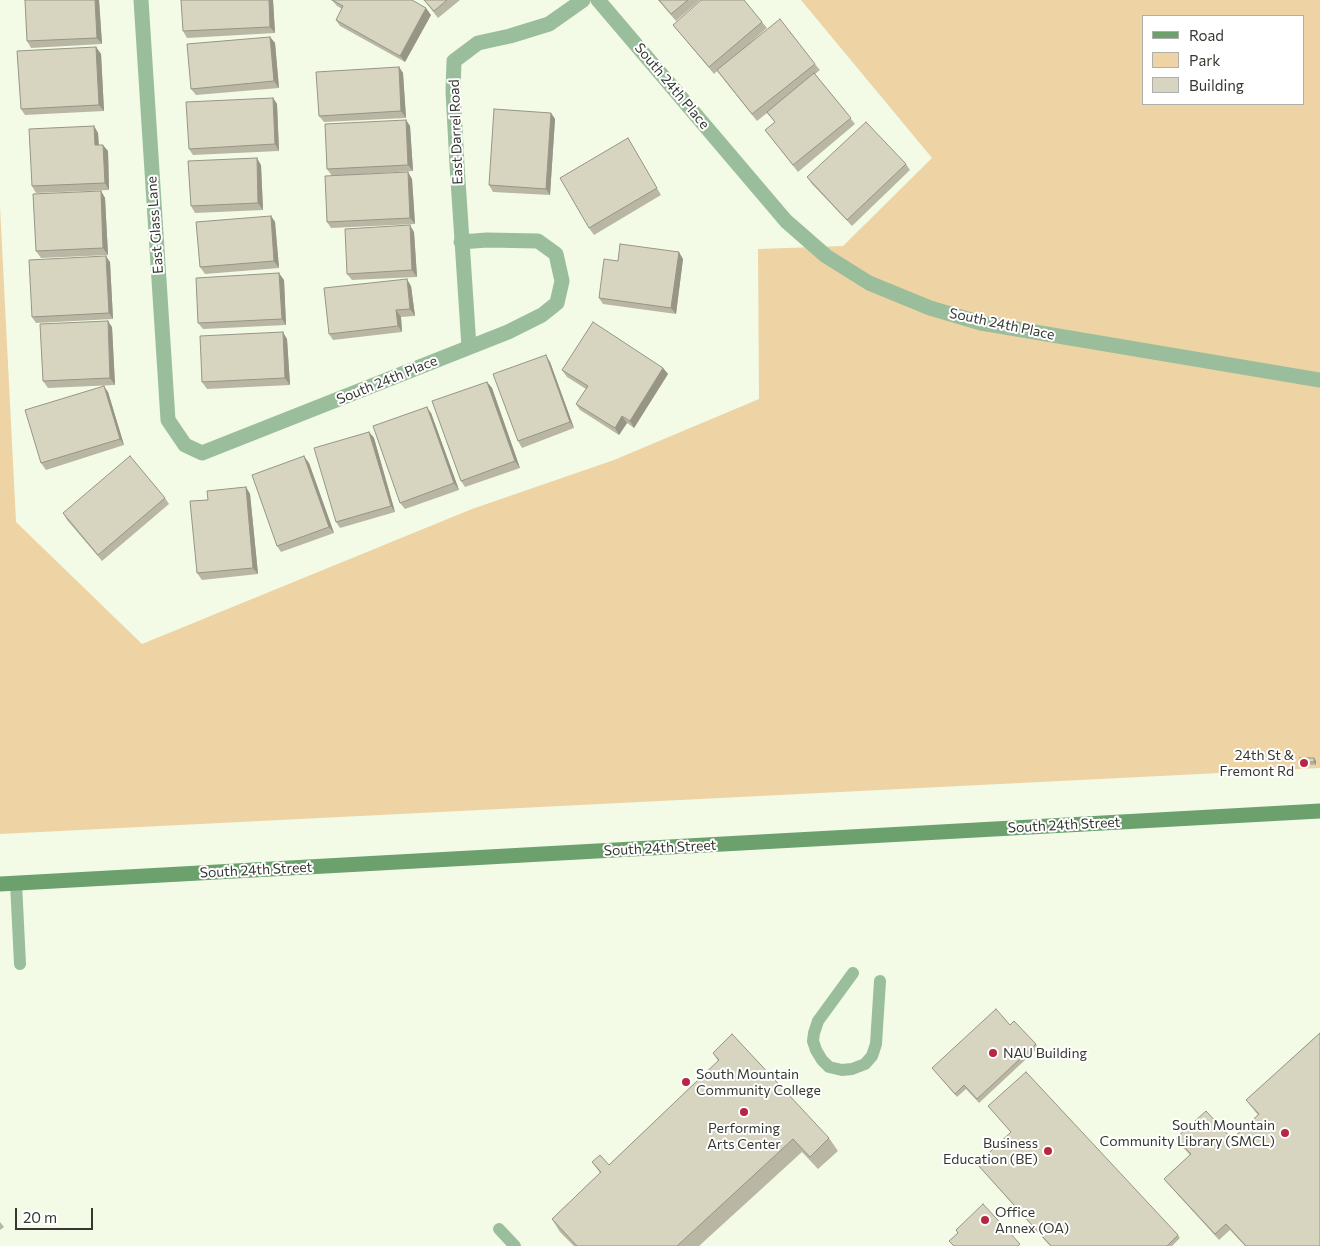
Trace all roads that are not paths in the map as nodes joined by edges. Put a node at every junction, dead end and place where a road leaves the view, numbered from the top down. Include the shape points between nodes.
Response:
1 (141, 0) edge
2 (583, 0) edge
3 (598, 0) edge
4 (461, 242) junction
5 (469, 347) junction
6 (1320, 380) edge
7 (185, 445) joint
8 (1320, 811) edge
9 (16, 883) junction
10 (0, 884) edge
11 (20, 964) dead end
12 (853, 973) dead end
13 (880, 981) dead end
14 (499, 1229) dead end
15 (515, 1246) edge

1 - 7 street, East Glass Lane via 168,420
2 - 4 street, East Darrel Road via 549,24 478,43 454,61
3 - 6 street, South 24th Place via 786,221 826,256 869,283 930,308 981,323
4 - 5 street, East Darrel Road
4 - 5 street, South 24th Place via 538,241 556,254 562,281 558,303 542,315
5 - 7 street, South 24th Place via 202,453
8 - 9 main road, South 24th Street
9 - 10 main road, South 24th Street
9 - 11 lane
12 - 13 lane via 818,1021 814,1032 816,1050 829,1067 852,1069 865,1064 872,1056 876,1044
14 - 15 lane

